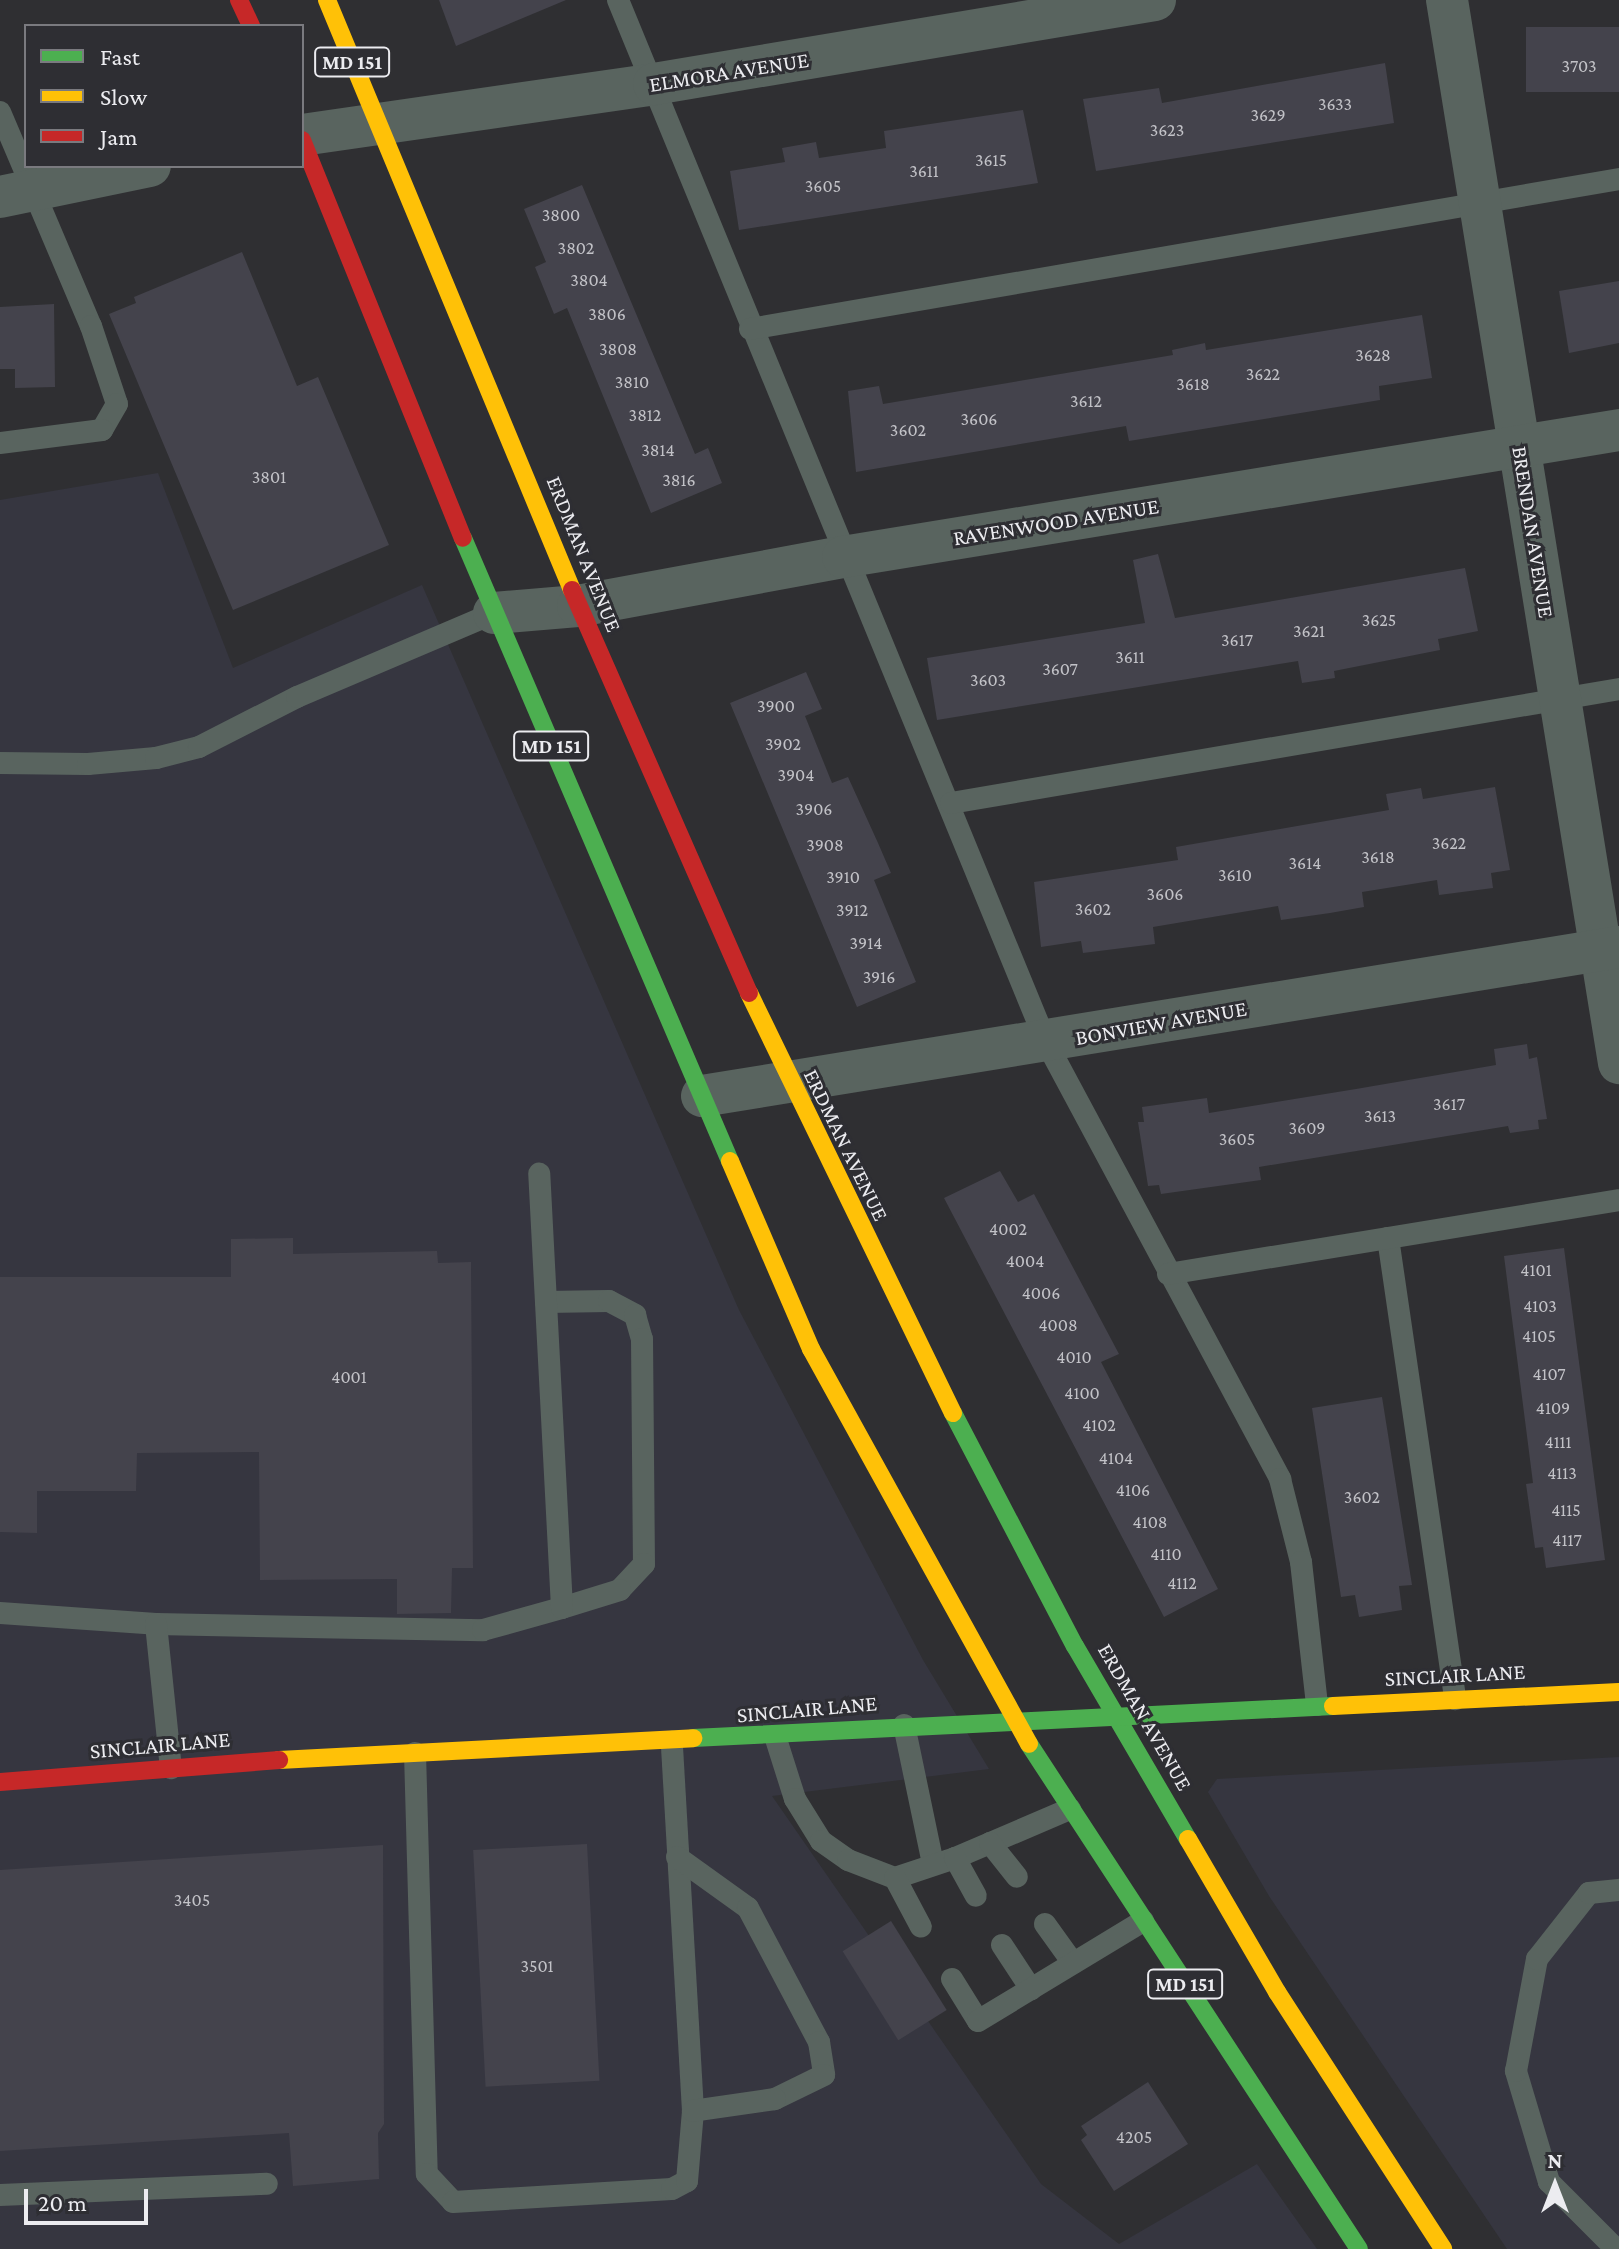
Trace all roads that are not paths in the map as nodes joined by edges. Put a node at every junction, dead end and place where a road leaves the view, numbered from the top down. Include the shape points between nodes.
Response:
1 (239, 0) edge
2 (327, 0) edge
3 (618, 0) edge
4 (1155, 0) edge
5 (1447, 0) edge
6 (250, 24) edge
7 (654, 84) junction
8 (0, 112) edge
9 (377, 125) junction
10 (304, 137) edge
11 (304, 142) edge
12 (141, 168) edge
13 (1619, 179) edge
14 (15, 195) edge
15 (1480, 200) junction
16 (750, 329) junction
17 (1619, 430) edge
18 (0, 443) edge
19 (1520, 447) junction
20 (843, 557) junction
21 (578, 606) junction
22 (494, 613) junction
23 (1619, 689) edge
24 (1560, 699) junction
25 (0, 763) edge
26 (951, 803) junction
27 (1609, 949) edge
28 (1046, 1042) junction
29 (1619, 1063) edge
30 (788, 1080) junction
31 (702, 1096) junction
32 (539, 1174) dead end
33 (1619, 1200) edge
34 (1388, 1238) junction
35 (1168, 1274) junction
36 (546, 1302) junction
37 (562, 1608) junction
38 (0, 1613) edge
39 (156, 1624) junction
40 (1619, 1692) edge
41 (1455, 1699) junction
42 (1317, 1705) junction
43 (1115, 1713) junction
44 (1012, 1718) junction
45 (904, 1725) junction
46 (775, 1736) junction
47 (672, 1742) junction
48 (415, 1753) junction
49 (171, 1768) junction
50 (0, 1782) edge
51 (1070, 1809) junction
52 (990, 1843) junction
53 (677, 1857) junction
54 (955, 1858) junction
55 (933, 1864) junction
56 (1017, 1877) dead end
57 (895, 1878) junction
58 (1619, 1890) edge
59 (976, 1896) dead end
60 (1143, 1921) junction
61 (1045, 1924) dead end
62 (921, 1927) dead end
63 (1002, 1945) dead end
64 (1073, 1963) junction
65 (952, 1979) dead end
66 (1031, 1989) junction
67 (693, 2111) junction
68 (267, 2184) dead end
69 (0, 2195) edge
70 (1359, 2249) edge
71 (1443, 2249) edge
72 (1616, 2249) edge

1 - 6 main road
2 - 9 main road, ERDMAN AVENUE / MD 151
3 - 7 lane
4 - 7 street, ELMORA AVENUE
5 - 15 street, BRENDAN AVENUE
7 - 9 street, ELMORA AVENUE
7 - 16 lane
8 - 14 lane
9 - 10 street, ELMORA AVENUE
9 - 21 main road, ERDMAN AVENUE / MD 151
11 - 22 main road, MD 151
12 - 14 street
13 - 15 lane
14 - 18 lane via 91,326 117,404 102,430
15 - 16 lane
15 - 19 street, BRENDAN AVENUE
16 - 20 lane
17 - 19 street, RAVENWOOD AVENUE
19 - 20 street, RAVENWOOD AVENUE
19 - 24 street, BRENDAN AVENUE
20 - 21 street, RAVENWOOD AVENUE
20 - 26 lane
21 - 22 street, RAVENWOOD AVENUE
21 - 30 main road, ERDMAN AVENUE / MD 151
22 - 25 lane via 297,697 199,747 156,758 88,764
22 - 31 main road, MD 151
23 - 24 lane
24 - 26 lane
24 - 27 street, BRENDAN AVENUE
26 - 28 lane
27 - 28 street, BONVIEW AVENUE
27 - 29 street, BRENDAN AVENUE
28 - 30 street, BONVIEW AVENUE
28 - 35 lane
30 - 31 street, BONVIEW AVENUE
30 - 43 main road, ERDMAN AVENUE / MD 151 via 1026,1560
31 - 44 main road, MD 151 via 811,1349
32 - 36 lane
33 - 34 lane
34 - 35 lane
34 - 41 lane
35 - 42 lane via 1280,1479 1301,1562
36 - 37 lane
36 - 37 lane via 609,1301 635,1315 642,1339 644,1564 620,1590
37 - 39 lane via 483,1630
38 - 39 lane
39 - 49 lane
40 - 41 main road, SINCLAIR LANE
41 - 42 main road, SINCLAIR LANE
42 - 43 main road, SINCLAIR LANE
43 - 44 main road, SINCLAIR LANE
43 - 71 main road, ERDMAN AVENUE / MD 151 via 1277,1992
44 - 45 main road, SINCLAIR LANE
44 - 51 main road, MD 151
45 - 46 main road, SINCLAIR LANE
45 - 55 lane
46 - 47 main road, SINCLAIR LANE
46 - 57 lane via 795,1799 821,1841 848,1860
47 - 48 main road, SINCLAIR LANE
47 - 53 lane
48 - 49 main road, SINCLAIR LANE
48 - 67 lane via 427,2174 438,2192 453,2202 672,2189 687,2181
49 - 50 main road, SINCLAIR LANE
51 - 52 lane
51 - 60 main road, MD 151
52 - 54 lane
52 - 56 lane
53 - 67 lane
53 - 67 lane via 748,1908 819,2042 824,2075 775,2099
54 - 55 lane
54 - 59 lane
55 - 57 lane
57 - 62 lane
58 - 72 lane via 1589,1893 1537,1959 1516,2071 1549,2182
60 - 64 lane
60 - 70 main road, MD 151
61 - 64 lane
63 - 66 lane
64 - 66 lane
65 - 66 lane via 978,2021
68 - 69 lane

